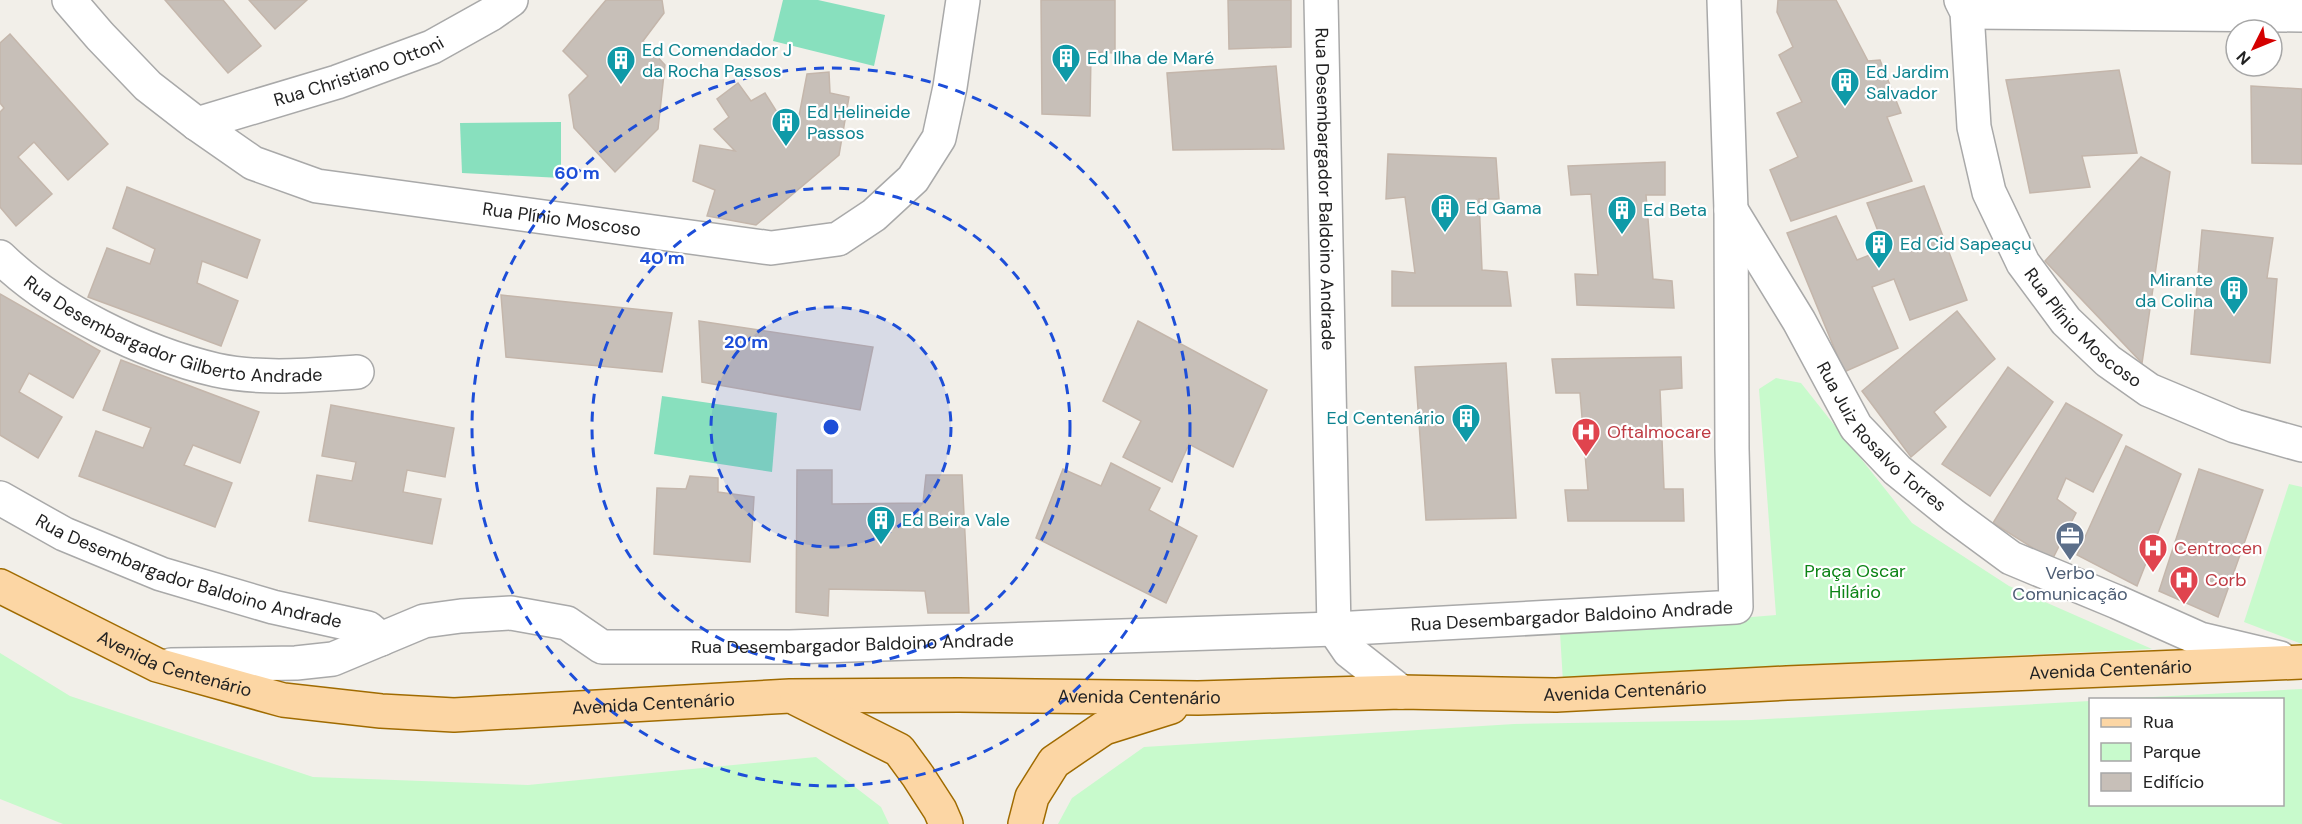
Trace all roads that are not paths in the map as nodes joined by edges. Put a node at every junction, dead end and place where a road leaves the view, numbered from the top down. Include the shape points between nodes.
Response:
1 (69, 0) edge
2 (511, 0) edge
3 (963, 0) edge
4 (1321, 0) edge
5 (1724, 0) edge
6 (1964, 6) edge
7 (2286, 10) edge
8 (197, 124) junction
9 (1731, 210) junction
10 (0, 257) edge
11 (357, 372) dead end
12 (2302, 446) edge
13 (0, 498) edge
14 (0, 586) edge
15 (1334, 629) junction
16 (381, 639) junction
17 (2299, 662) edge
18 (157, 665) junction
19 (1401, 692) junction
20 (790, 696) junction
21 (1198, 698) junction
22 (946, 824) edge
23 (1025, 824) edge

1 - 8 street, Rua Plínio Moscoso via 148,86
2 - 8 street, Rua Christiano Ottoni via 432,47 337,82
3 - 8 street, Rua Plínio Moscoso via 939,138 913,179 873,215 838,239 771,248 317,186 253,163
4 - 15 street, Rua Desembargador Baldoino Andrade
5 - 9 street, Rua Juiz Rosalvo Torres
6 - 7 street
6 - 12 street, Rua Plínio Moscoso via 1974,127 1989,192 2023,263 2066,321 2108,361 2149,390 2235,426
9 - 15 street, Rua Desembargador Baldoino Andrade via 1736,607
9 - 17 street, Rua Juiz Rosalvo Torres via 1799,321 1856,427 1897,470 1954,516 2011,558 2200,639
10 - 11 street, Rua Desembargador Gilberto Andrade via 22,278 86,319 163,353 217,370 281,376
13 - 16 street, Rua Desembargador Baldoino Andrade via 64,534 160,574 273,607 368,628
14 - 18 main road, Avenida Centenário
15 - 16 street, Rua Desembargador Baldoino Andrade via 790,647 602,647 567,623 511,613 424,621
15 - 19 street via 1349,651
16 - 18 street, Rua Desembargador Baldoino Andrade via 333,659
17 - 19 main road, Avenida Centenário via 1556,695
18 - 20 main road, Avenida Centenário via 283,699 381,711 443,714
19 - 21 main road, Avenida Centenário
20 - 21 main road, Avenida Centenário
20 - 22 main road via 899,750
21 - 23 main road via 1104,728 1054,762 1032,797

